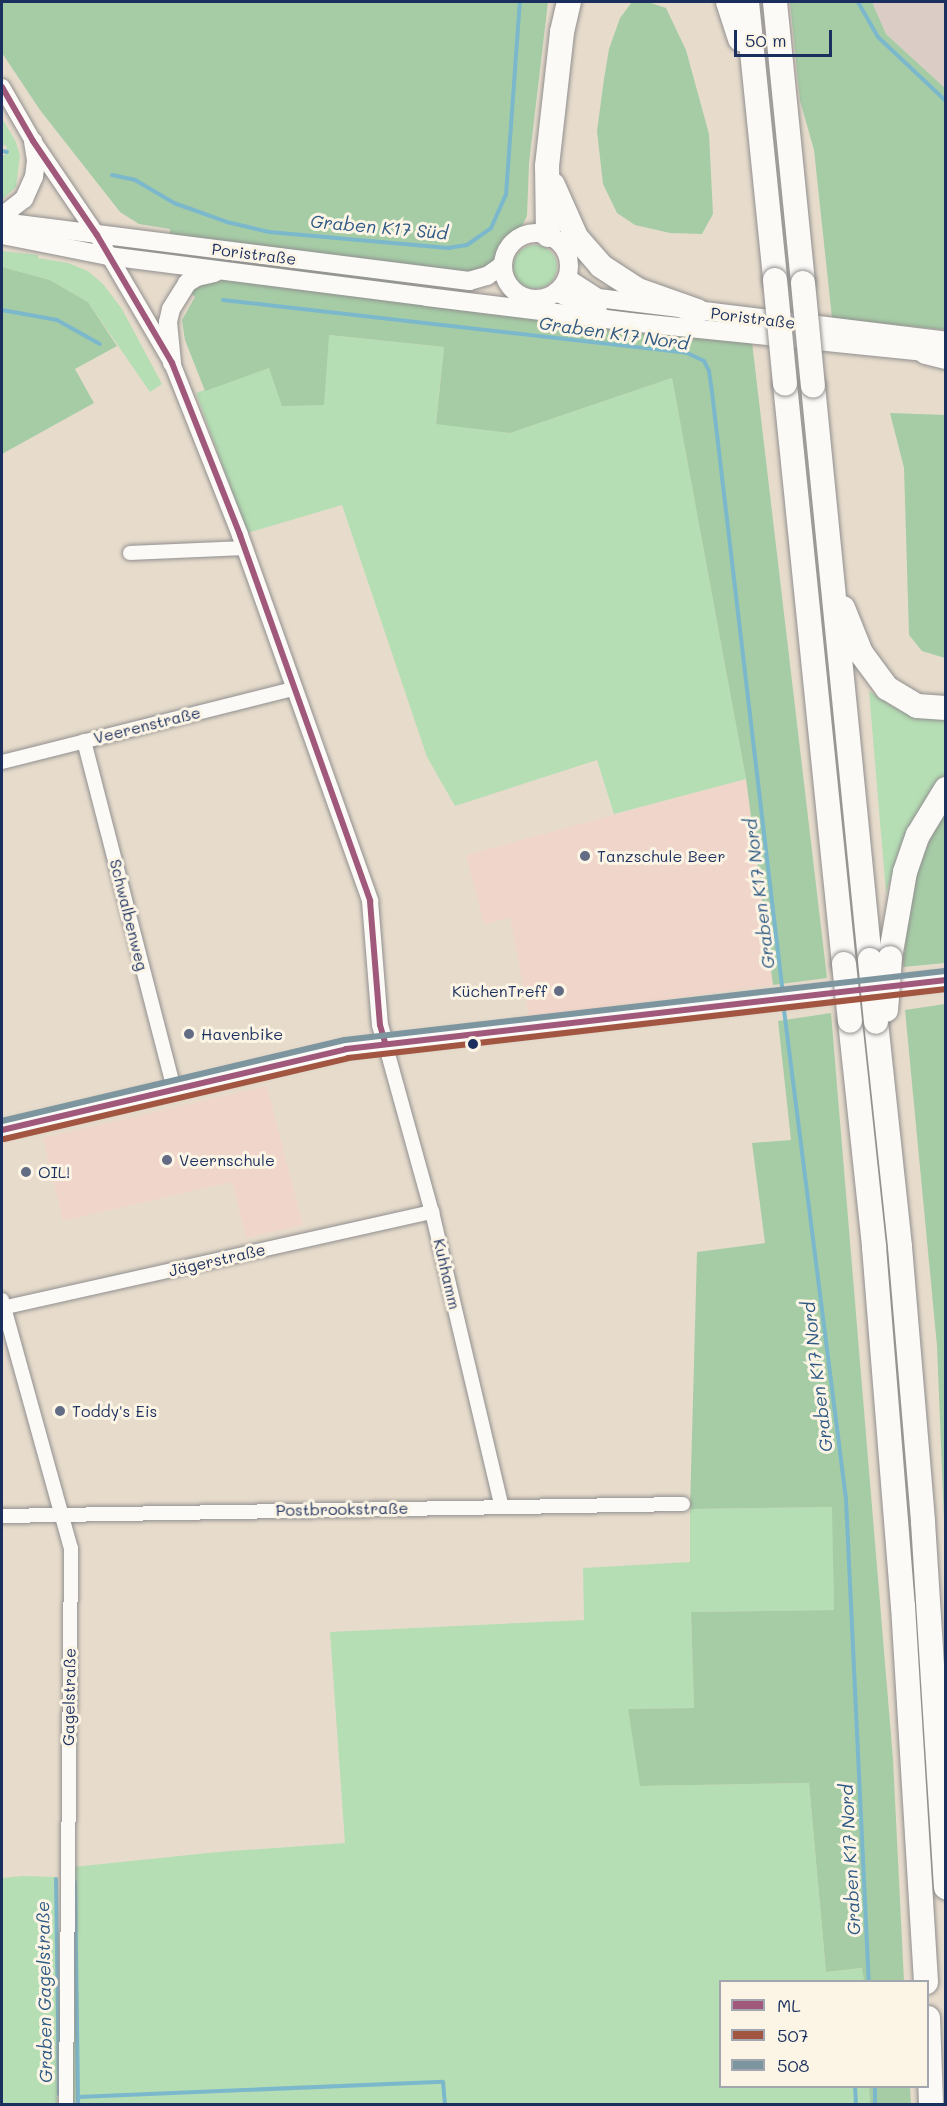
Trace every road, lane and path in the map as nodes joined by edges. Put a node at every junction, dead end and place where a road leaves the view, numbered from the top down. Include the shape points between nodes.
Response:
1 (559, 2) edge
2 (569, 2) edge
3 (728, 2) edge
4 (747, 2) edge
5 (775, 2) edge
6 (2, 87) edge
7 (759, 126) junction
8 (33, 141) junction
9 (547, 166) junction
10 (2, 216) edge
11 (2, 222) edge
12 (540, 234) junction
13 (2, 235) edge
14 (97, 235) junction
15 (108, 255) junction
16 (503, 265) junction
17 (230, 271) junction
18 (508, 285) junction
19 (562, 285) junction
20 (428, 297) junction
21 (697, 311) junction
22 (630, 322) junction
23 (941, 351) edge
24 (172, 363) junction
25 (244, 548) junction
26 (130, 553) dead end
27 (831, 566) junction
28 (293, 689) junction
29 (945, 708) edge
30 (84, 741) junction
31 (2, 762) edge
32 (945, 789) edge
33 (880, 959) junction
34 (945, 980) edge
35 (385, 1043) junction
36 (174, 1089) junction
37 (2, 1130) edge
38 (432, 1212) junction
39 (2, 1305) edge
40 (683, 1504) dead end
41 (502, 1507) junction
42 (63, 1514) junction
43 (2, 1516) edge
44 (945, 1887) edge
45 (926, 1980) edge
46 (929, 2061) edge
47 (66, 2104) edge
48 (931, 2104) edge

1 - 12 highway
2 - 9 highway
3 - 7 highway
4 - 7 highway
5 - 27 highway, bridge
6 - 8 street
7 - 45 highway, bridge via 874,1247 903,1606
8 - 10 main road via 34,177 24,199
8 - 14 street
9 - 12 highway
9 - 21 highway via 576,237 601,266 638,290
11 - 14 main road, Poristraße
12 - 16 main road via 514,241
12 - 19 main road via 557,240 568,258
13 - 15 main road, Poristraße
14 - 15 street
14 - 16 main road, Poristraße via 469,281 487,276
15 - 17 main road, Poristraße
15 - 24 street
16 - 18 main road
17 - 20 main road, Poristraße
17 - 24 main road via 197,277 181,292 168,322
18 - 19 main road via 531,299 540,299
18 - 20 main road, Poristraße
19 - 21 main road, Poristraße via 598,298
19 - 22 main road, Poristraße via 588,308
20 - 22 main road, Poristraße
21 - 23 main road, Poristraße
22 - 23 main road, Poristraße
24 - 25 street
25 - 26 street
25 - 28 street
27 - 29 highway via 849,627 875,675 887,688 918,706
27 - 33 highway
28 - 30 street, Veerenstraße
28 - 35 street via 370,901 380,1025
30 - 31 street, Veerenstraße
30 - 36 street, Schwalbenweg
32 - 33 highway via 918,835
33 - 44 highway, bridge via 887,1118 923,1522
34 - 35 street
35 - 36 street
35 - 38 street, Kuhhamm
36 - 37 street
38 - 39 street, Jägerstraße
38 - 41 street, Kuhhamm
39 - 42 street, Gagelstraße
40 - 41 street, Postbrookstraße
41 - 42 street, Postbrookstraße
42 - 43 street, Postbrookstraße
42 - 47 street, Gagelstraße via 71,1548
46 - 48 highway

